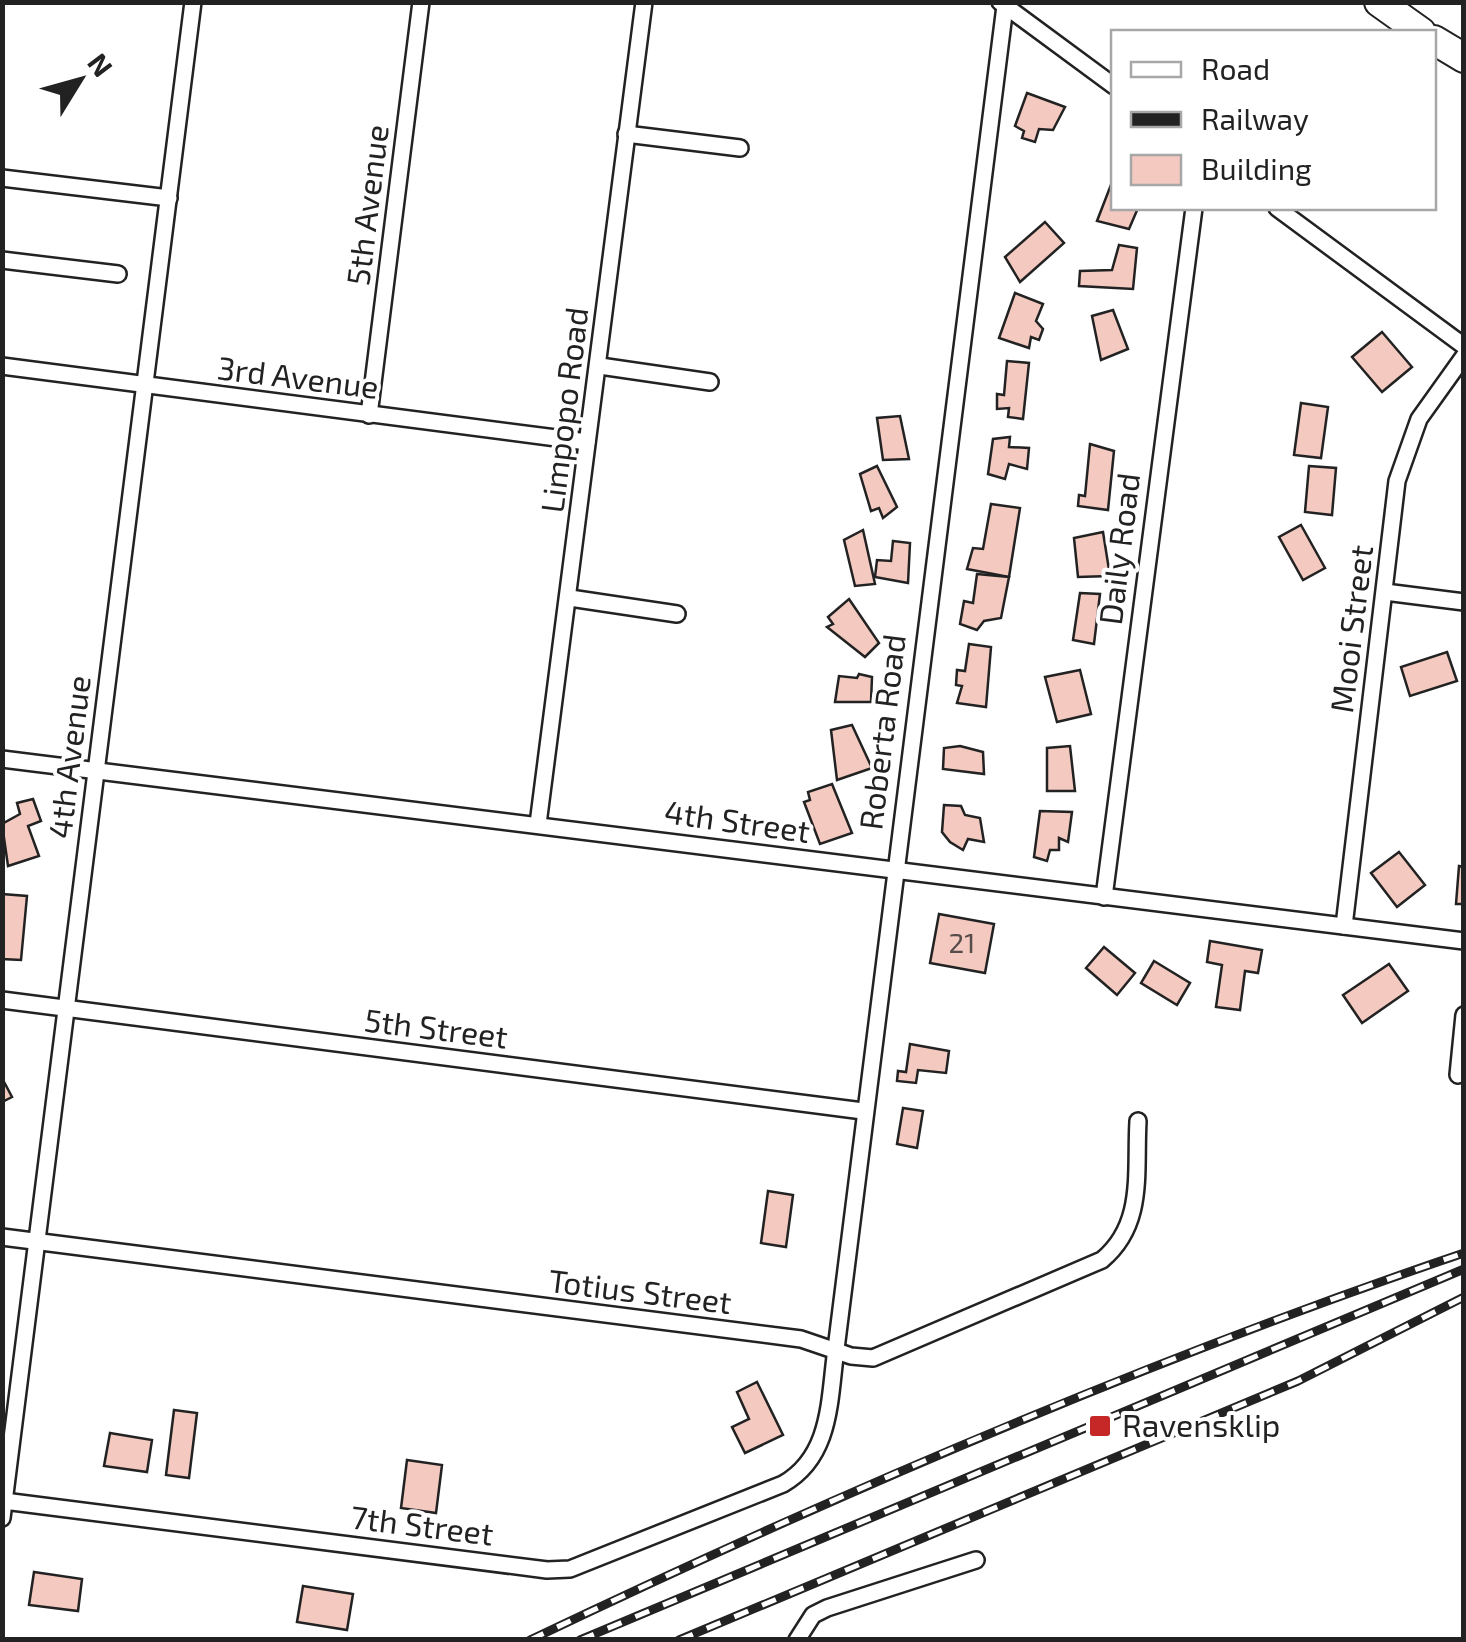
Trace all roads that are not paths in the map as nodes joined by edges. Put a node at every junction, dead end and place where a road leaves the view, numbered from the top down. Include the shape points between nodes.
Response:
1 (193, 2) edge
2 (421, 2) edge
3 (644, 2) edge
4 (1379, 2) edge
5 (1003, 4) edge
6 (1418, 30) edge
7 (1436, 41) edge
8 (1464, 58) edge
9 (1111, 84) edge
10 (626, 134) junction
11 (740, 148) dead end
12 (2, 178) edge
13 (168, 198) junction
14 (1194, 210) edge
15 (1280, 210) edge
16 (2, 260) edge
17 (118, 274) dead end
18 (1464, 346) edge
19 (1464, 356) edge
20 (2, 366) edge
21 (600, 366) junction
22 (710, 382) dead end
23 (144, 386) junction
24 (369, 415) junction
25 (587, 442) junction
26 (1385, 592) junction
27 (570, 598) junction
28 (1464, 602) edge
29 (677, 614) dead end
30 (2, 759) edge
31 (96, 770) junction
32 (538, 824) junction
33 (893, 871) junction
34 (1104, 897) junction
35 (1344, 926) junction
36 (1464, 941) edge
37 (2, 1000) edge
38 (64, 1008) junction
39 (1464, 1015) edge
40 (1458, 1075) dead end
41 (863, 1111) junction
42 (1138, 1122) dead end
43 (2, 1236) edge
44 (36, 1240) junction
45 (836, 1349) junction
46 (811, 1463) joint
47 (4, 1510) edge
48 (976, 1560) dead end
49 (798, 1640) edge

1 - 13 street, 4th Avenue
2 - 24 street, 5th Avenue
3 - 10 street, Limpopo Road
4 - 6 highway
5 - 9 street
5 - 33 street, Roberta Road
7 - 8 highway
10 - 11 street
10 - 21 street, Limpopo Road
12 - 13 street
13 - 23 street, 4th Avenue
14 - 34 street, Daily Road
15 - 18 street
16 - 17 street
19 - 26 street, Mooi Street via 1405,448
20 - 23 street, 3rd Avenue
21 - 22 street
21 - 25 street, Limpopo Road
23 - 24 street, 3rd Avenue
23 - 31 street, 4th Avenue
24 - 25 street, 3rd Avenue
25 - 27 street, Limpopo Road
26 - 28 street
26 - 35 street, Mooi Street
27 - 29 street
27 - 32 street, Limpopo Road
30 - 31 street, 4th Street
31 - 32 street, 4th Street
31 - 38 street, 4th Avenue
32 - 33 street, 4th Street
33 - 34 street, 4th Street
33 - 41 street, Roberta Road
34 - 35 street, 4th Street
35 - 36 street, 4th Street
37 - 38 street, 5th Street
38 - 41 street, 5th Street
38 - 44 street, 4th Avenue
39 - 40 street
41 - 45 street, Roberta Road
42 - 45 street, Totius Street via 1133,1217 1128,1235 1102,1260 873,1358
43 - 44 street, Totius Street
44 - 45 street, Totius Street via 801,1339
44 - 47 street, 4th Avenue
45 - 46 street, Roberta Road via 825,1427
46 - 47 street, 7th Street via 783,1484 570,1568
48 - 49 street via 827,1608 813,1616

